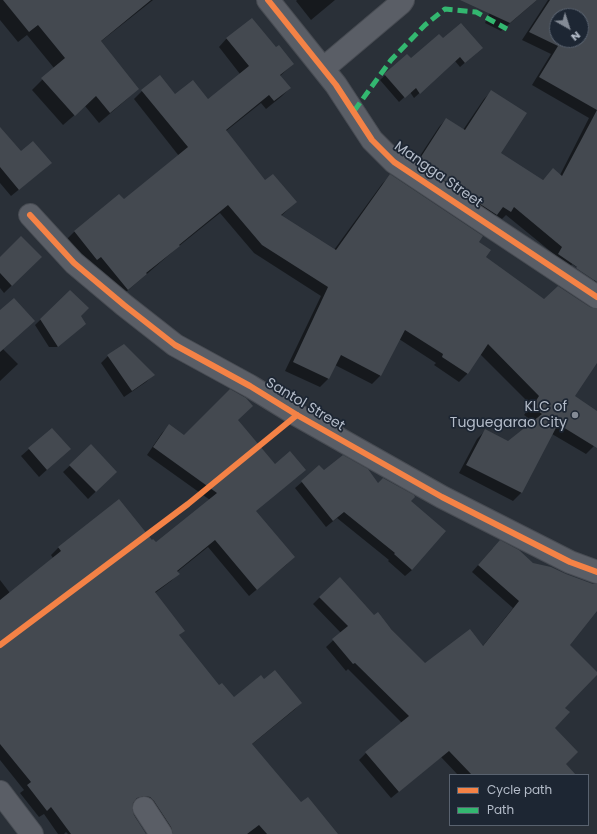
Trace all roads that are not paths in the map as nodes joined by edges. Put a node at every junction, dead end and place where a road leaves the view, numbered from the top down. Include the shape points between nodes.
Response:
1 (268, 0) edge
2 (403, 0) edge
3 (324, 68) junction
4 (30, 215) dead end
5 (597, 297) edge
6 (597, 572) edge
7 (0, 792) edge
8 (144, 808) dead end
9 (32, 834) edge
10 (161, 834) edge

1 - 3 street, Mangga Street
2 - 3 street
3 - 5 street, Mangga Street via 372,140 394,162
4 - 6 street, Santol Street via 74,263 175,345 442,497 563,558
7 - 9 street
8 - 10 street

